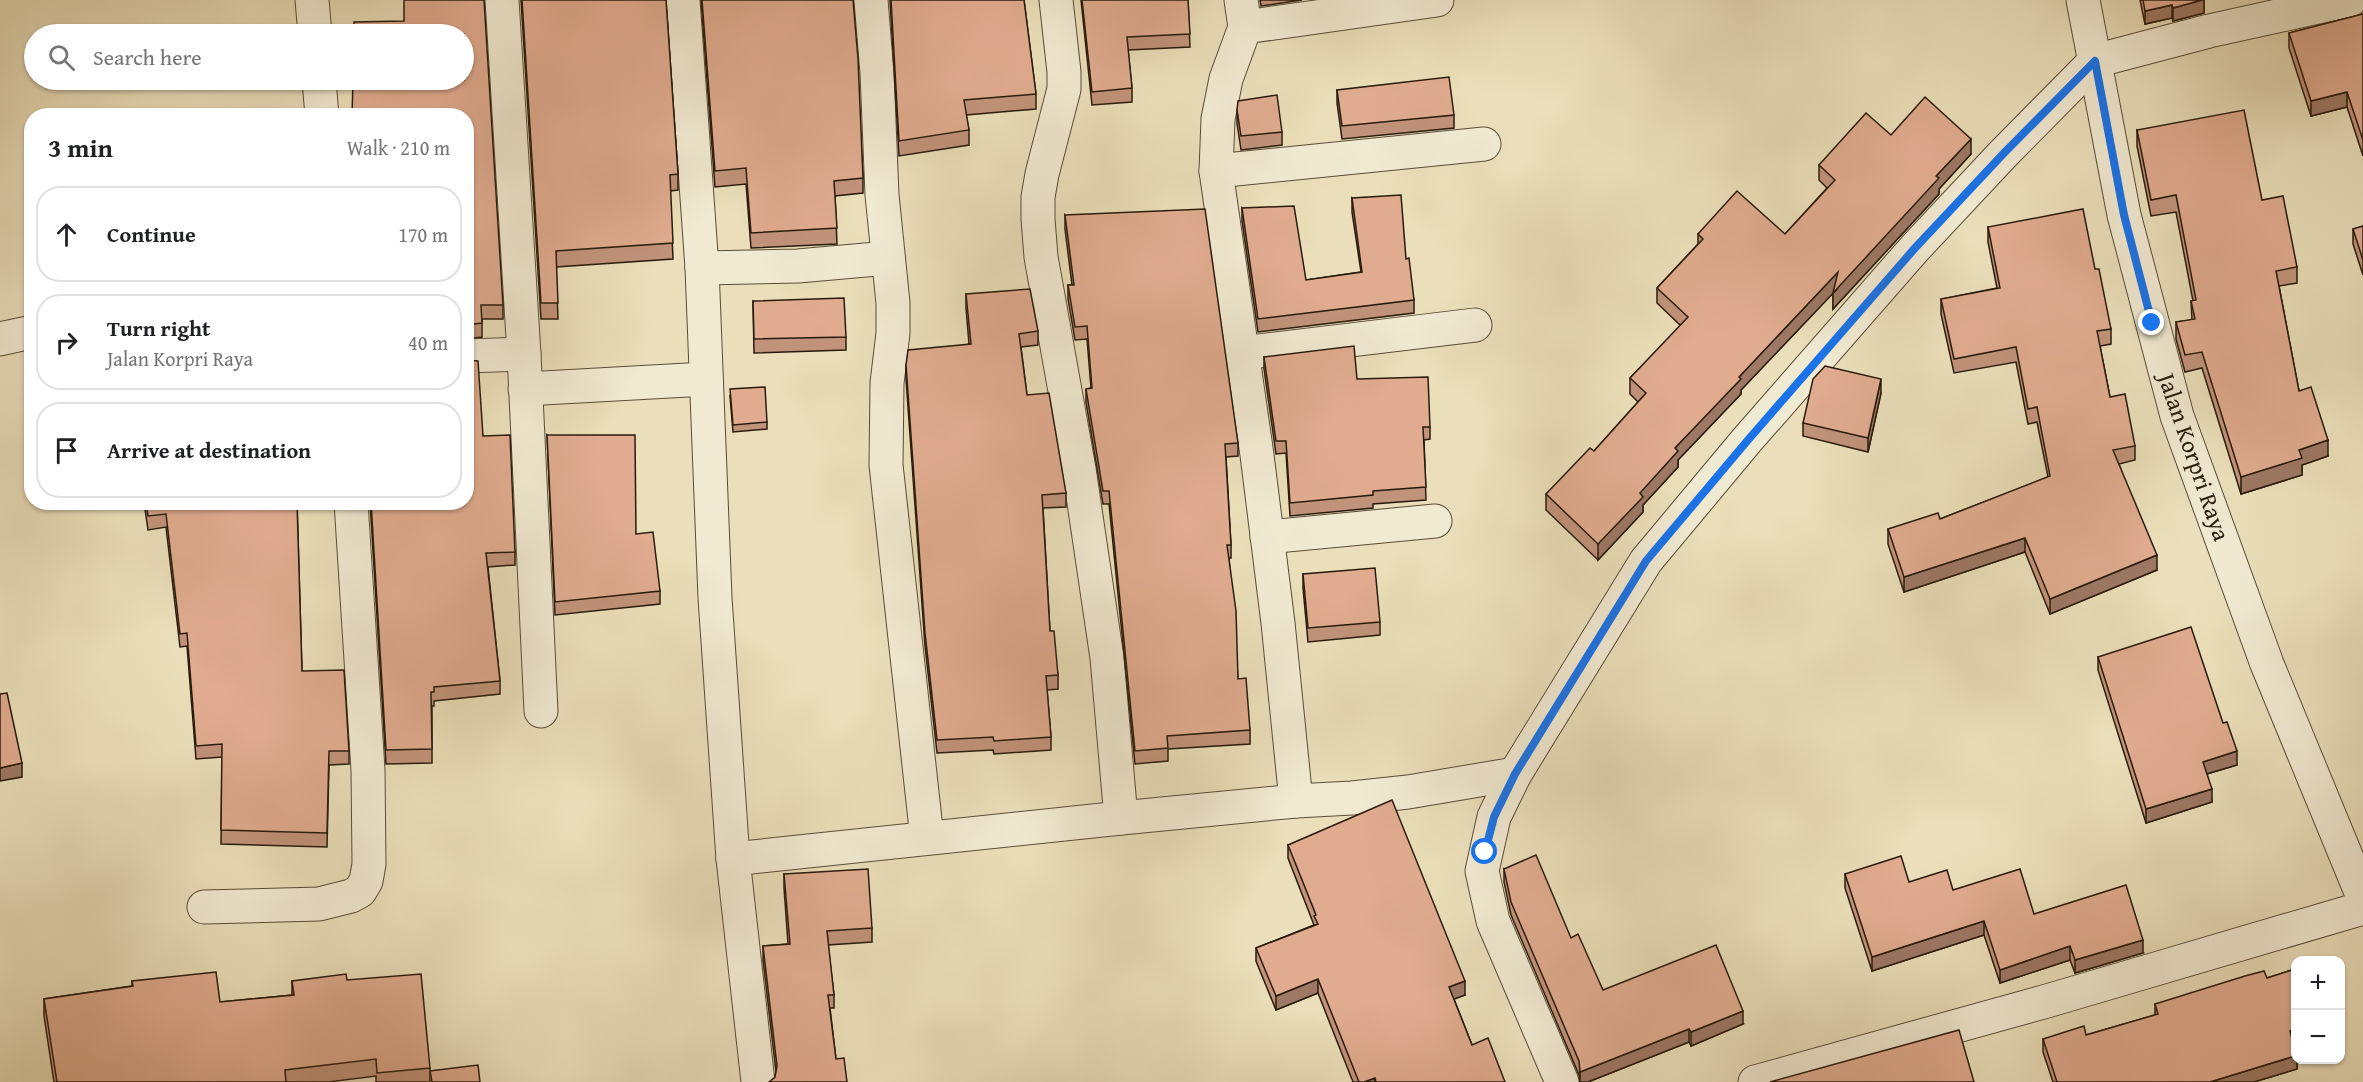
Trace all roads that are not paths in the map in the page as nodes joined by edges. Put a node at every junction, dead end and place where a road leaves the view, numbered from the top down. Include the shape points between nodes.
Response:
1 (312, 0) edge
2 (502, 0) edge
3 (683, 0) edge
4 (871, 0) edge
5 (1056, 0) edge
6 (1437, 0) edge
7 (2083, 0) edge
8 (2350, 0) edge
9 (1243, 14) edge
10 (314, 24) edge
11 (2095, 61) junction
12 (320, 90) edge
13 (321, 108) edge
14 (1484, 144) dead end
15 (1216, 171) junction
16 (888, 258) junction
17 (702, 268) junction
18 (1476, 325) dead end
19 (24, 334) edge
20 (0, 339) edge
21 (1242, 353) junction
22 (524, 354) junction
23 (474, 356) edge
24 (706, 379) junction
25 (525, 389) junction
26 (352, 510) edge
27 (1435, 521) dead end
28 (1267, 537) junction
29 (541, 711) dead end
30 (1515, 774) junction
31 (1296, 801) junction
32 (1121, 818) junction
33 (927, 838) junction
34 (733, 859) junction
35 (2363, 897) edge
36 (204, 907) dead end
37 (2363, 908) edge
38 (758, 1082) edge
39 (1562, 1082) edge
40 (1755, 1082) edge

1 - 10 street
2 - 22 street
3 - 17 street
4 - 16 street
5 - 32 street via 1064,89 1038,197 1038,228 1107,658
6 - 9 street
7 - 11 street, Jalan Korpri Raya
8 - 11 street
9 - 15 street via 1218,119
11 - 30 street via 1915,248 1646,561
11 - 35 street, Jalan Korpri Raya via 2124,215 2177,416 2267,664
12 - 13 street
14 - 15 street
15 - 21 street
16 - 17 street via 798,266
16 - 33 street via 893,323 887,383 886,465
17 - 24 street
18 - 21 street
19 - 20 street
21 - 28 street
22 - 23 street
22 - 25 street
24 - 25 street
24 - 34 street via 715,598
25 - 29 street
26 - 36 street via 368,770 366,881 351,896 319,904
27 - 28 street
28 - 31 street
30 - 31 street via 1408,792
30 - 39 street via 1494,817 1483,862 1483,882 1493,921
31 - 32 street
32 - 33 street
33 - 34 street
34 - 38 street
37 - 40 street

